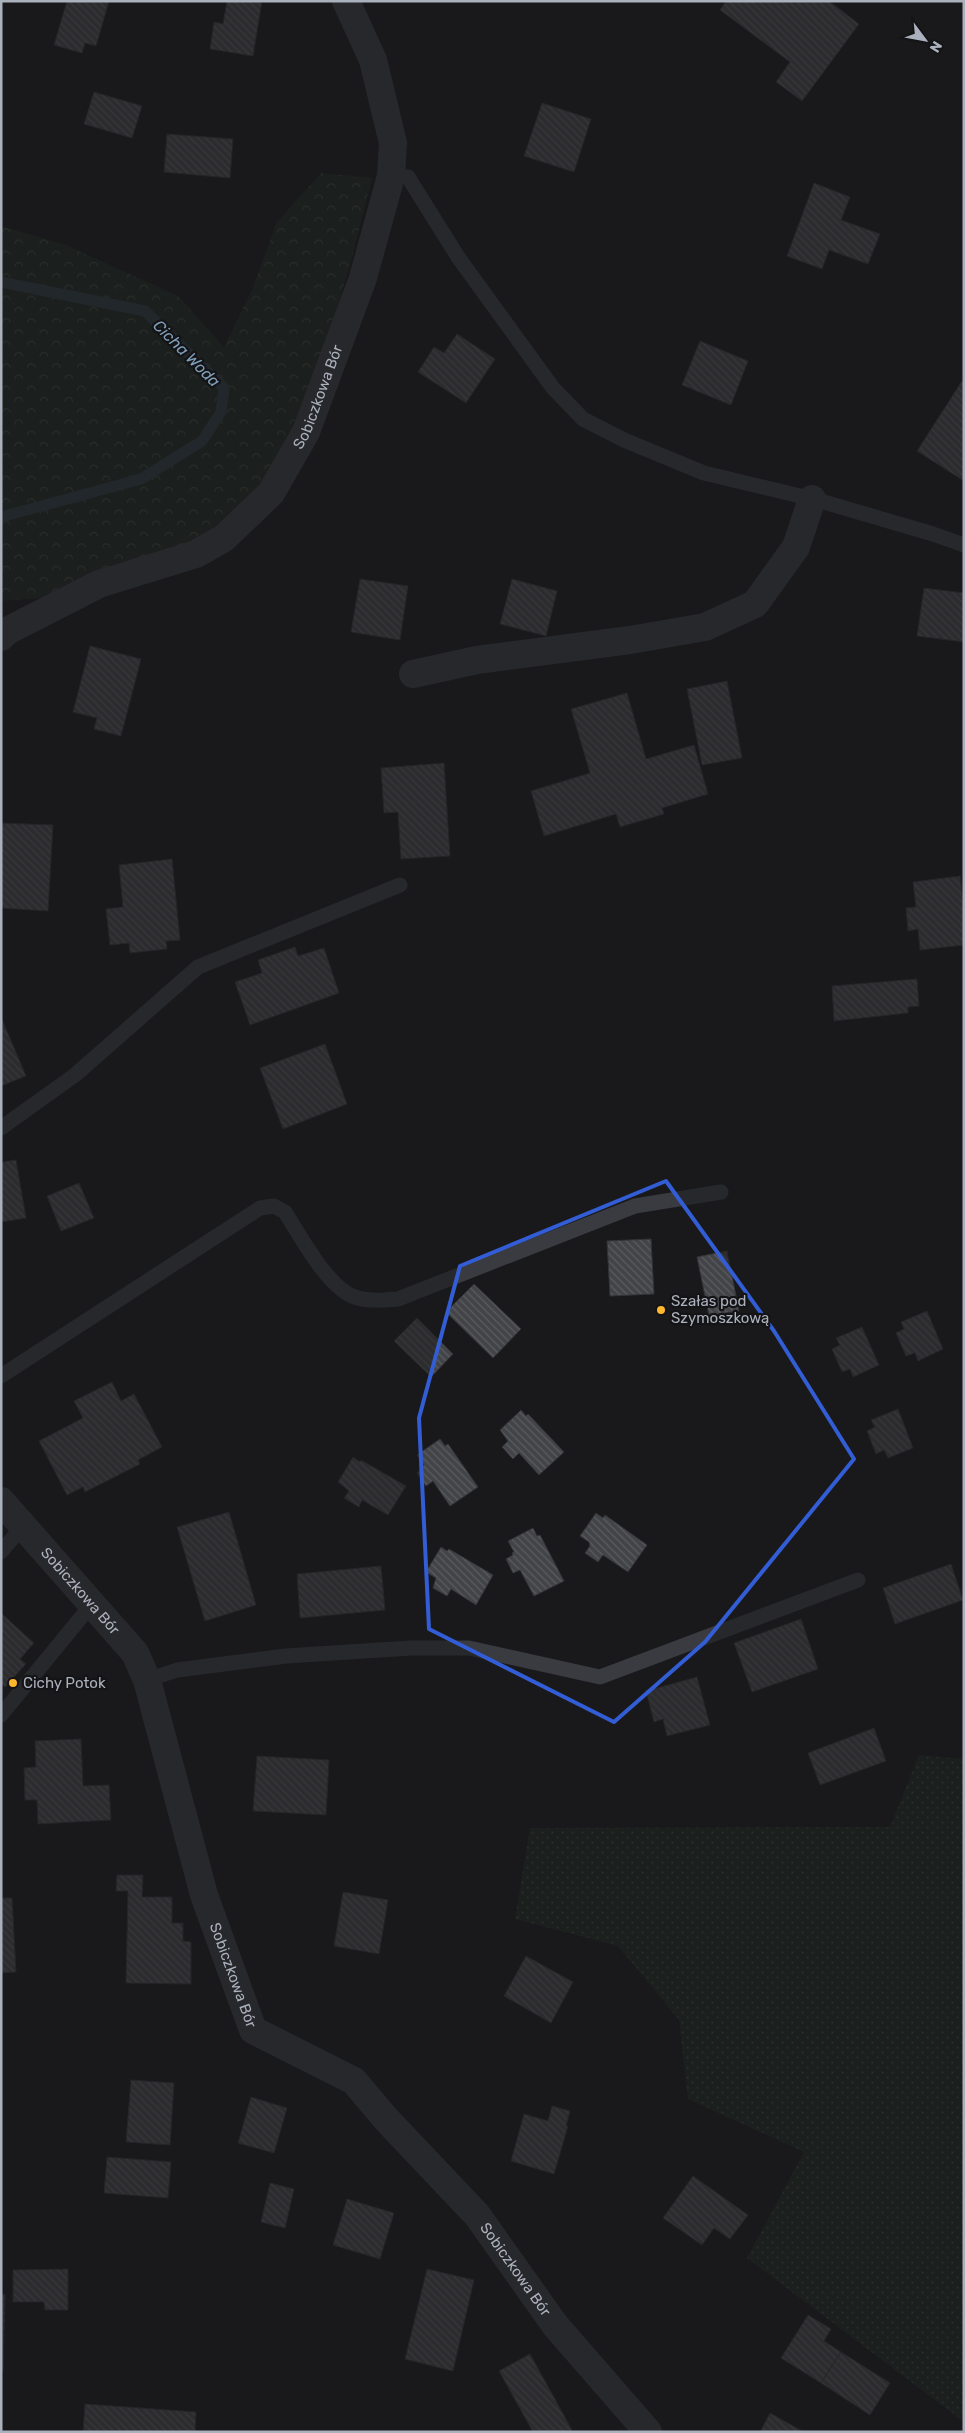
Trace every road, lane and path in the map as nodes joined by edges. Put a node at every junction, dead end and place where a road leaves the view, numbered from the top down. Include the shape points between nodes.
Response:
1 (346, 1) edge
2 (391, 176) junction
3 (812, 499) junction
4 (964, 545) edge
5 (1, 637) edge
6 (413, 674) dead end
7 (400, 885) dead end
8 (1, 1128) edge
9 (721, 1192) dead end
10 (1, 1376) edge
11 (1, 1502) edge
12 (23, 1526) junction
13 (1, 1552) edge
14 (858, 1580) dead end
15 (92, 1604) junction
16 (147, 1680) junction
17 (1, 1715) edge
18 (648, 2432) edge

1 - 2 street, Sobiczkowa Bór via 372,60 393,144
2 - 3 lane via 408,178 458,257 553,388 583,419 704,473
2 - 5 street, Sobiczkowa Bór via 364,278 328,376 306,432 271,493 224,538 196,554 99,584
3 - 4 lane
3 - 6 street via 796,547 755,604 705,627 476,660
7 - 8 lane via 198,967 75,1075
9 - 10 lane via 635,1206 398,1298 378,1300 353,1296 332,1280 285,1212 274,1206 260,1208
11 - 12 street, Sobiczkowa Bór
12 - 13 lane
12 - 15 street, Sobiczkowa Bór
14 - 16 lane via 600,1677 469,1648 411,1648 286,1656 177,1670
15 - 16 street, Sobiczkowa Bór via 135,1653
15 - 17 lane
16 - 18 street, Sobiczkowa Bór via 204,1895 252,2030 354,2081 386,2120 476,2215 555,2325

